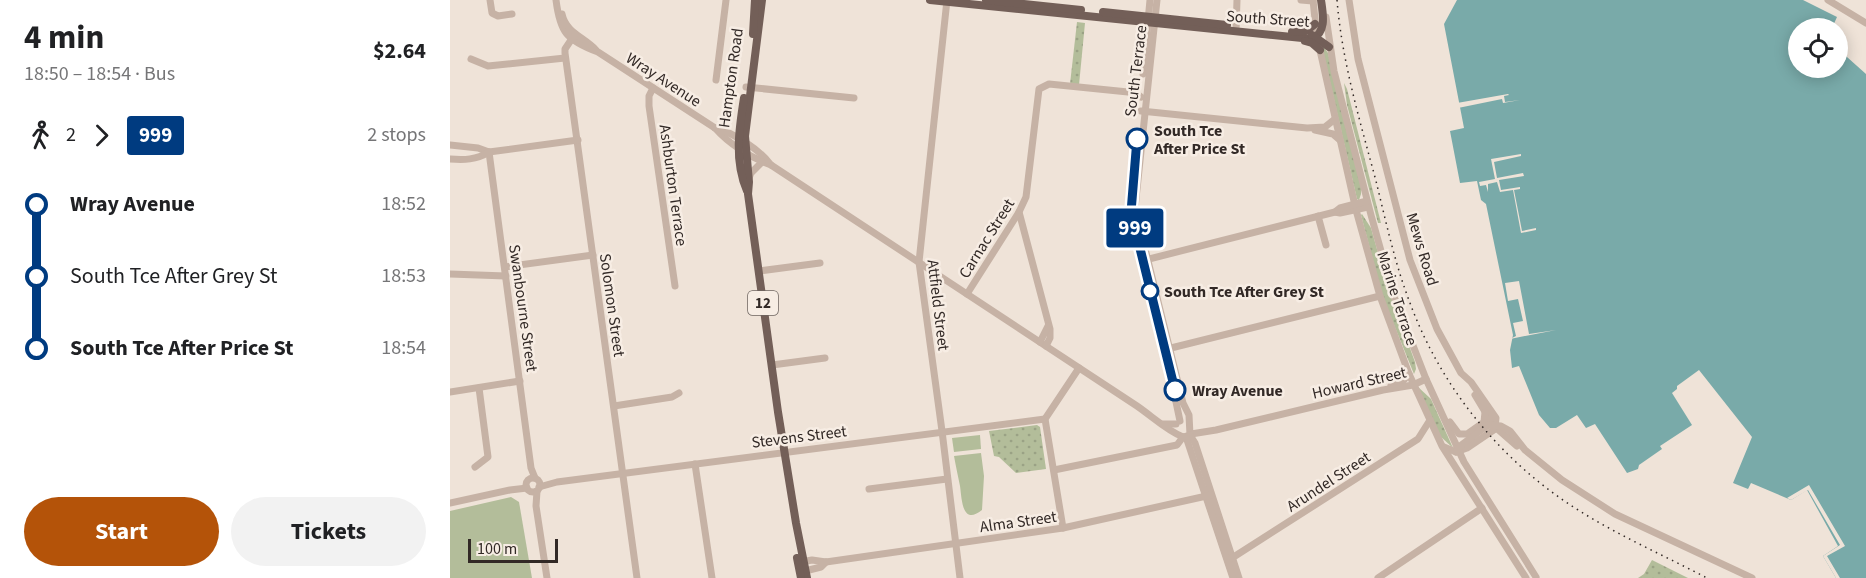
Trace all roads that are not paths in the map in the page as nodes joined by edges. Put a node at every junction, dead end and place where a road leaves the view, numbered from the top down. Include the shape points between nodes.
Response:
1 (490, 0) edge
2 (558, 0) edge
3 (726, 0) edge
4 (755, 0) edge
5 (762, 0) edge
6 (930, 0) edge
7 (986, 0) edge
8 (1150, 0) edge
9 (1157, 0) edge
10 (1237, 0) edge
11 (1301, 0) edge
12 (1318, 0) edge
13 (1349, 0) edge
14 (1828, 0) edge
15 (947, 1) edge
16 (1014, 2) edge
17 (512, 14) dead end
18 (1151, 19) junction
19 (1866, 23) edge
20 (1315, 24) junction
21 (1236, 29) junction
22 (1292, 35) junction
23 (574, 36) junction
24 (1317, 37) junction
25 (1329, 46) junction
26 (1320, 50) junction
27 (565, 58) junction
28 (471, 59) dead end
29 (716, 80) dead end
30 (748, 87) junction
31 (653, 88) junction
32 (854, 98) dead end
33 (1141, 98) junction
34 (1142, 111) junction
35 (1335, 119) junction
36 (1307, 128) junction
37 (578, 140) junction
38 (1341, 141) junction
39 (450, 145) edge
40 (742, 145) junction
41 (489, 152) junction
42 (450, 159) edge
43 (762, 162) junction
44 (771, 165) junction
45 (749, 178) junction
46 (748, 194) junction
47 (1368, 204) junction
48 (1355, 207) junction
49 (1019, 213) junction
50 (1318, 216) junction
51 (1326, 245) dead end
52 (593, 255) junction
53 (1145, 260) junction
54 (919, 262) junction
55 (820, 263) dead end
56 (505, 267) junction
57 (759, 271) junction
58 (450, 274) edge
59 (506, 276) junction
60 (675, 286) dead end
61 (967, 294) junction
62 (1380, 296) junction
63 (1043, 344) junction
64 (1167, 349) junction
65 (825, 358) dead end
66 (772, 365) junction
67 (1079, 368) junction
68 (1409, 374) junction
69 (1464, 378) junction
70 (1426, 379) junction
71 (520, 381) junction
72 (1413, 385) junction
73 (479, 388) junction
74 (1383, 390) junction
75 (450, 392) edge
76 (679, 393) dead end
77 (614, 406) junction
78 (1483, 406) junction
79 (1440, 411) junction
80 (1045, 419) junction
81 (1430, 420) junction
82 (1178, 423) junction
83 (1163, 424) junction
84 (1496, 427) junction
85 (1476, 430) junction
86 (942, 431) junction
87 (1187, 434) junction
88 (1442, 446) junction
89 (1460, 449) junction
90 (782, 452) junction
91 (695, 464) junction
92 (476, 467) dead end
93 (1054, 470) junction
94 (622, 473) junction
95 (947, 479) junction
96 (1462, 479) junction
97 (532, 485) junction
98 (869, 489) dead end
99 (1209, 496) junction
100 (450, 503) edge
101 (1489, 503) junction
102 (1481, 509) junction
103 (1064, 528) junction
104 (956, 544) junction
105 (1232, 558) junction
106 (801, 562) junction
107 (826, 562) junction
108 (804, 575) edge
109 (547, 578) edge
110 (637, 578) edge
111 (712, 578) edge
112 (960, 578) edge
113 (1233, 578) edge
114 (1239, 578) edge
115 (1378, 578) edge
116 (1526, 578) edge
117 (1536, 578) edge
118 (1752, 578) edge

1 - 17 street via 492,13
2 - 23 street via 561,27 565,34
3 - 29 street
4 - 30 main road, Hampton Road / 12
5 - 30 main road, Hampton Road / 12
6 - 15 main road, South Street
7 - 16 main road, South Street
8 - 18 street, South Terrace
9 - 18 street, South Terrace
10 - 21 street
11 - 12 street
12 - 20 street, Marine Terrace
12 - 24 main road, South Street via 1323,22
12 - 25 street, Marine Terrace
13 - 69 street, Mews Road via 1358,59 1410,260 1437,329
14 - 19 street
15 - 18 main road, South Street
15 - 54 street, Attfield Street
16 - 18 main road, South Street
18 - 21 main road, South Street
18 - 33 street, South Terrace
18 - 34 street, South Terrace
20 - 22 main road via 1306,32
20 - 24 street, Marine Terrace
21 - 22 main road, South Street
22 - 24 main road, South Street
22 - 26 main road
23 - 27 street, Solomon Street via 565,49
23 - 31 street, Wray Avenue
24 - 25 main road, South Street
24 - 26 street, Marine Terrace
25 - 47 street, Marine Terrace
26 - 35 street, Marine Terrace
27 - 28 street via 488,66
27 - 37 street, Solomon Street
30 - 32 street
30 - 40 main road, Hampton Road / 12
31 - 40 street, Wray Avenue via 723,137
31 - 60 street, Ashburton Terrace via 649,106
33 - 34 street, South Terrace
33 - 49 street, Carnac Street via 1136,93 1049,84 1039,88 1026,196
34 - 36 street
34 - 53 street, South Terrace via 1135,200
35 - 36 street via 1325,126
35 - 38 street, Marine Terrace
36 - 38 street via 1333,134
37 - 41 street
37 - 52 street, Solomon Street
38 - 48 street, Marine Terrace
39 - 41 street
40 - 43 street, Wray Avenue
40 - 44 street, Wray Avenue via 765,157
40 - 45 main road, Hampton Road / 12
40 - 46 main road, Hampton Road / 12 via 743,182
41 - 42 street via 466,160
41 - 56 street, Swanbourne Street
43 - 44 street, Wray Avenue
43 - 45 street
44 - 54 street, Wray Avenue
45 - 46 main road, Hampton Road / 12
46 - 57 main road, Hampton Road / 12
47 - 48 street
47 - 70 street, Marine Terrace via 1393,294
48 - 50 street
48 - 62 street, Marine Terrace
49 - 61 street, Carnac Street
49 - 63 street via 1051,333
50 - 51 street
50 - 53 street
52 - 56 street
52 - 77 street, Solomon Street
53 - 64 street, South Terrace
54 - 61 street, Wray Avenue
54 - 86 street, Attfield Street
55 - 57 street
56 - 59 street, Swanbourne Street
57 - 66 main road, Hampton Road / 12
58 - 59 street
59 - 71 street, Swanbourne Street
61 - 63 street, Wray Avenue
62 - 64 street
62 - 68 street, Marine Terrace
63 - 67 street, Wray Avenue
64 - 82 street, South Terrace
64 - 87 street, South Terrace
65 - 66 street
66 - 90 main road, Hampton Road / 12
67 - 80 street
67 - 83 street, Wray Avenue
68 - 72 street, Marine Terrace
68 - 74 street
69 - 78 street
69 - 84 street, Mews Road via 1494,413
70 - 72 street, Howard Street
70 - 79 street, Marine Terrace
71 - 73 street
71 - 97 street, Swanbourne Street
72 - 74 street, Howard Street
72 - 81 street, Marine Terrace
73 - 75 street
73 - 92 street via 488,457
74 - 87 street, Howard Street
76 - 77 street
77 - 94 street, Solomon Street
78 - 84 street
78 - 85 street via 1485,420
79 - 85 street via 1459,434
79 - 89 street, Marine Terrace
80 - 86 street, Stevens Street
80 - 93 street
81 - 88 street, Marine Terrace
81 - 105 street, Arundel Street via 1418,439
82 - 83 street
82 - 87 street
82 - 87 street, South Terrace via 1177,432
83 - 87 street, Wray Avenue
84 - 89 street
84 - 118 street, Mews Road via 1562,480 1615,514
85 - 89 street
86 - 90 street, Stevens Street
86 - 95 street, Attfield Street
87 - 93 street, Howard Street via 1177,445
87 - 99 street, South Terrace
88 - 89 street
88 - 96 street, Marine Terrace
89 - 96 street via 1454,458
89 - 101 street, Marine Terrace
90 - 91 street, Stevens Street
90 - 106 main road, Hampton Road / 12
91 - 94 street, Stevens Street
91 - 111 street
93 - 103 street
94 - 97 street, Stevens Street
94 - 110 street, Solomon Street
95 - 98 street
95 - 104 street, Attfield Street
96 - 102 street, Marine Terrace
97 - 100 street, Stevens Street
97 - 109 street, Swanbourne Street
99 - 103 street, Alma Street
99 - 105 street, South Terrace
99 - 113 street, South Terrace
101 - 102 street
101 - 117 street, Marine Terrace
102 - 115 street
102 - 116 street, Marine Terrace
103 - 104 street, Alma Street
104 - 107 street, Alma Street
104 - 112 street, Attfield Street
105 - 114 street, South Terrace
106 - 107 street, Alma Street
106 - 108 main road, Hampton Road / 12
107 - 108 street, Alma Street

